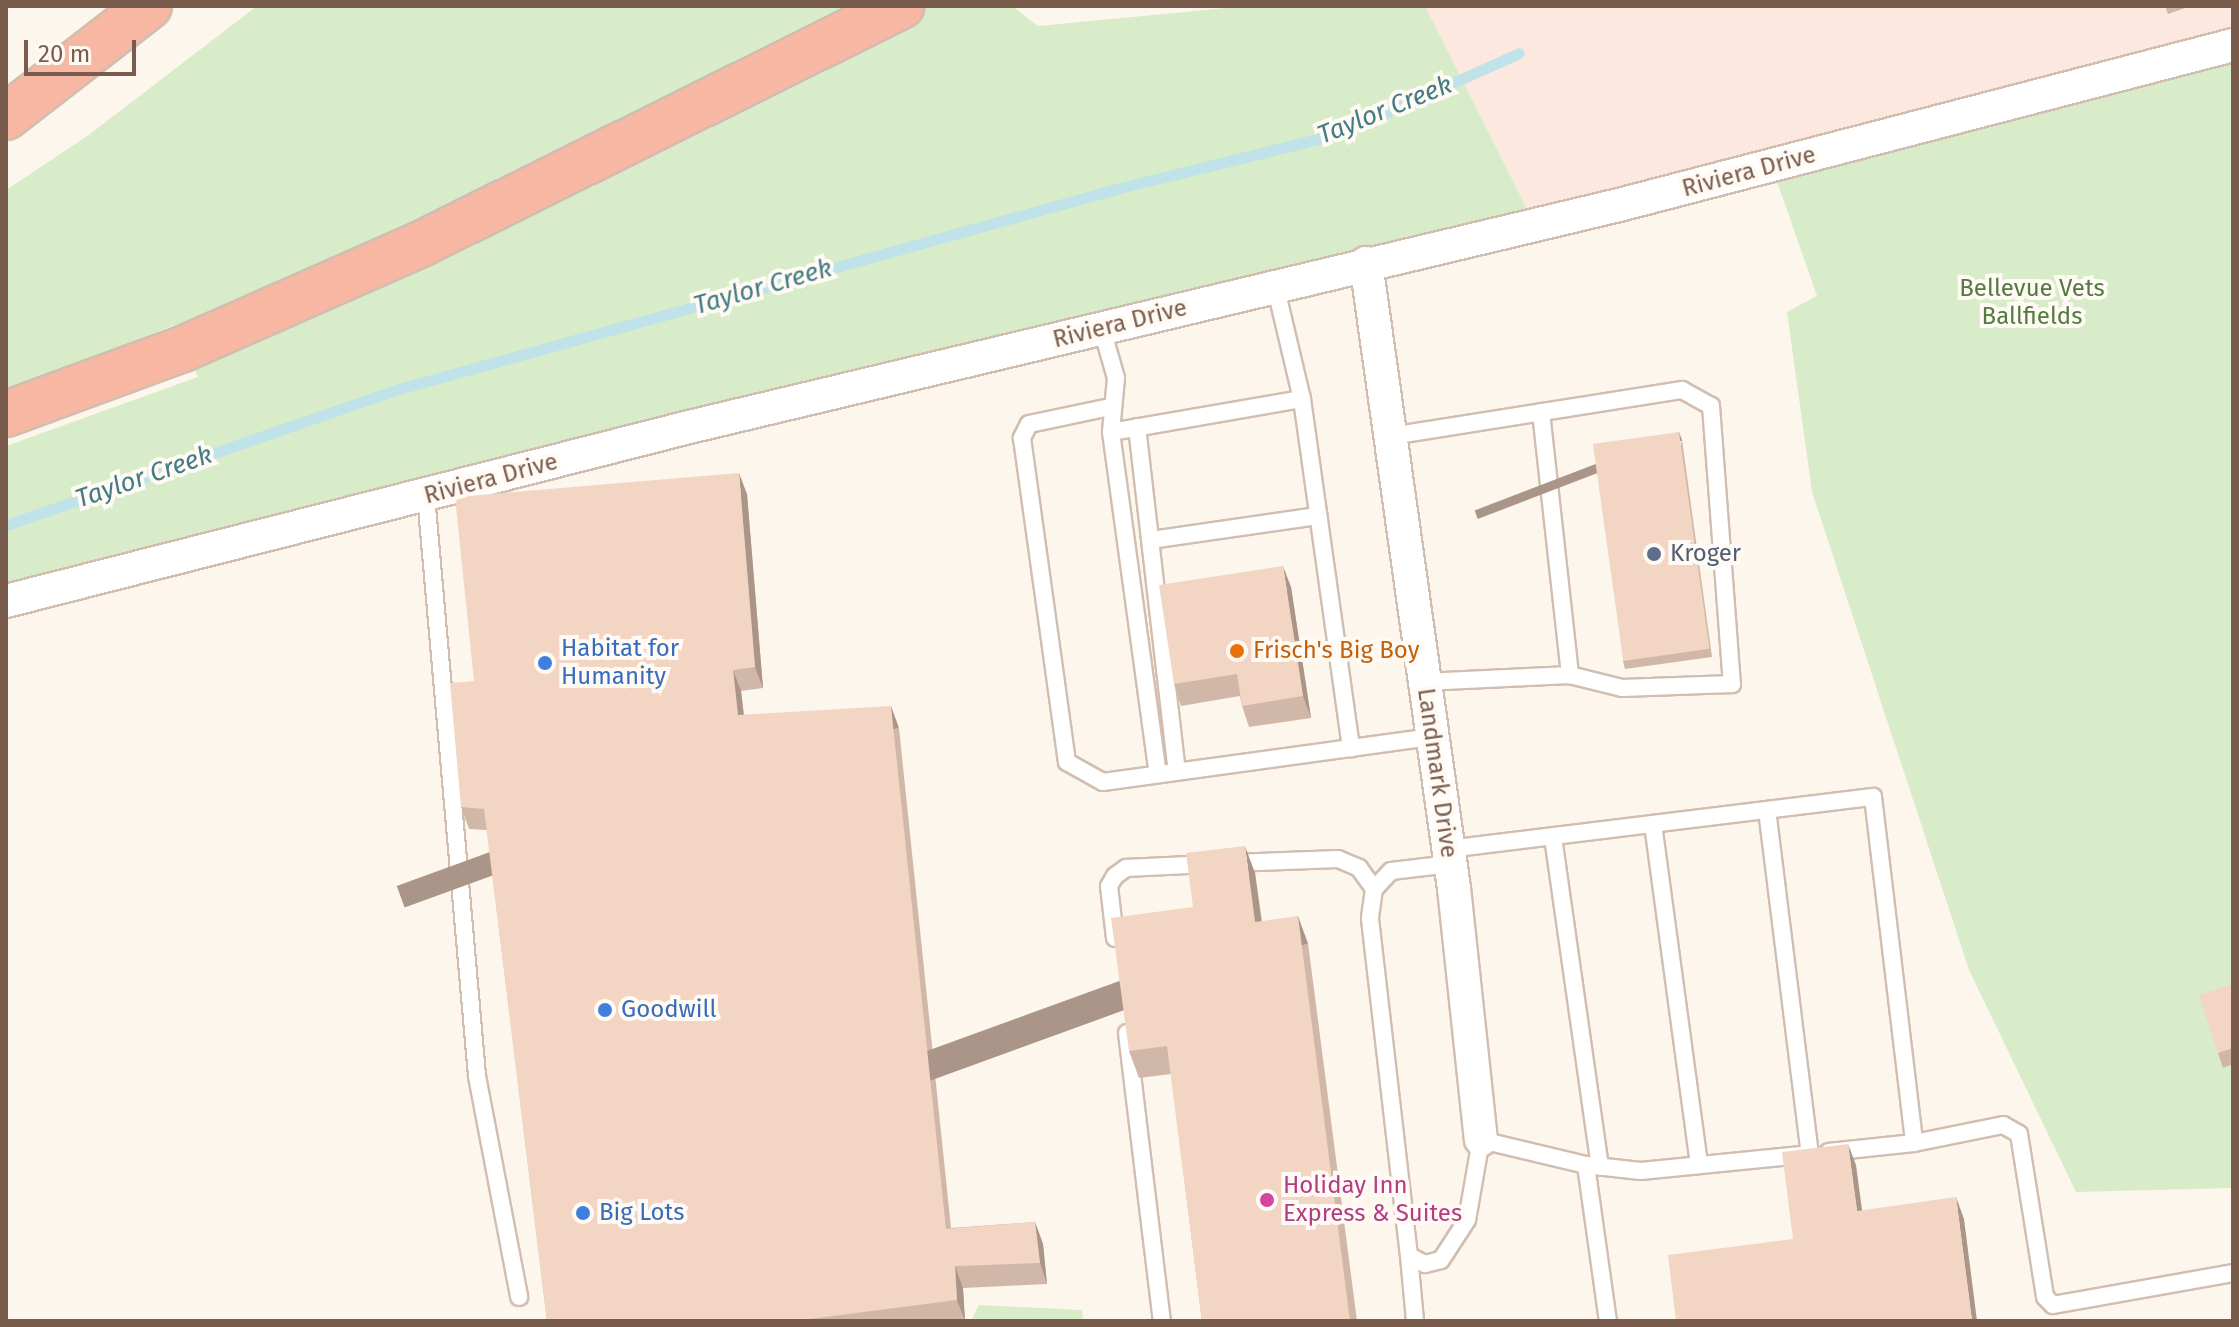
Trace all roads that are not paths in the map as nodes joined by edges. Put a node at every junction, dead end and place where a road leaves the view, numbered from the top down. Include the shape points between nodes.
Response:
1 (149, 6) edge
2 (901, 6) edge
3 (2233, 45) edge
4 (6, 117) edge
5 (1366, 263) junction
6 (1275, 285) junction
7 (1102, 329) junction
8 (1302, 399) junction
9 (1110, 407) junction
10 (1541, 412) junction
11 (6, 414) edge
12 (1137, 427) junction
13 (1111, 432) junction
14 (1391, 436) junction
15 (426, 496) junction
16 (1318, 516) junction
17 (1151, 540) junction
18 (6, 601) edge
19 (1570, 675) junction
20 (1423, 682) junction
21 (1432, 737) junction
22 (1351, 749) junction
23 (1177, 771) junction
24 (1158, 774) junction
25 (1767, 810) junction
26 (1653, 824) junction
27 (1553, 837) junction
28 (1449, 856) junction
29 (1374, 889) junction
30 (1118, 963) edge
31 (1124, 1010) edge
32 (1481, 1140) junction
33 (1914, 1143) junction
34 (1810, 1154) junction
35 (1699, 1165) junction
36 (1593, 1166) junction
37 (1409, 1256) junction
38 (2233, 1273) edge
39 (519, 1297) dead end
40 (1162, 1321) edge
41 (1415, 1321) edge
42 (1608, 1321) edge

1 - 4 highway
2 - 11 highway via 423,243 183,349
3 - 5 street, Riviera Drive via 1615,206
5 - 6 street, Riviera Drive
5 - 14 street, Landmark Drive
6 - 7 street, Riviera Drive
6 - 8 lane
7 - 9 lane via 1116,378
7 - 15 street, Riviera Drive
8 - 12 lane
8 - 16 lane
9 - 13 lane
9 - 24 lane via 1029,424 1022,438 1067,762 1103,782
10 - 14 lane
10 - 19 lane
10 - 19 lane via 1682,390 1711,406 1732,684 1622,688
12 - 13 lane
12 - 17 lane
13 - 24 lane
14 - 20 street, Landmark Drive
15 - 18 street, Riviera Drive
15 - 39 lane via 477,1076
16 - 17 lane
16 - 22 lane
17 - 23 lane
19 - 20 lane
20 - 21 street, Landmark Drive
21 - 22 lane
21 - 28 street, Landmark Drive
22 - 23 lane
23 - 24 lane
25 - 26 lane
25 - 33 lane via 1873,797
25 - 34 lane
26 - 27 lane
26 - 35 lane
27 - 28 lane
27 - 36 lane
28 - 29 lane via 1391,871
28 - 32 street, Landmark Drive
29 - 30 lane via 1359,868 1338,859 1126,868 1109,886
29 - 37 lane via 1370,919
31 - 40 lane
32 - 36 lane
32 - 37 lane via 1467,1220 1441,1260 1425,1264
33 - 34 lane
33 - 38 lane via 2003,1125 2019,1134 2045,1297 2053,1305
34 - 35 lane
35 - 36 lane via 1641,1171
36 - 42 lane
37 - 41 lane

